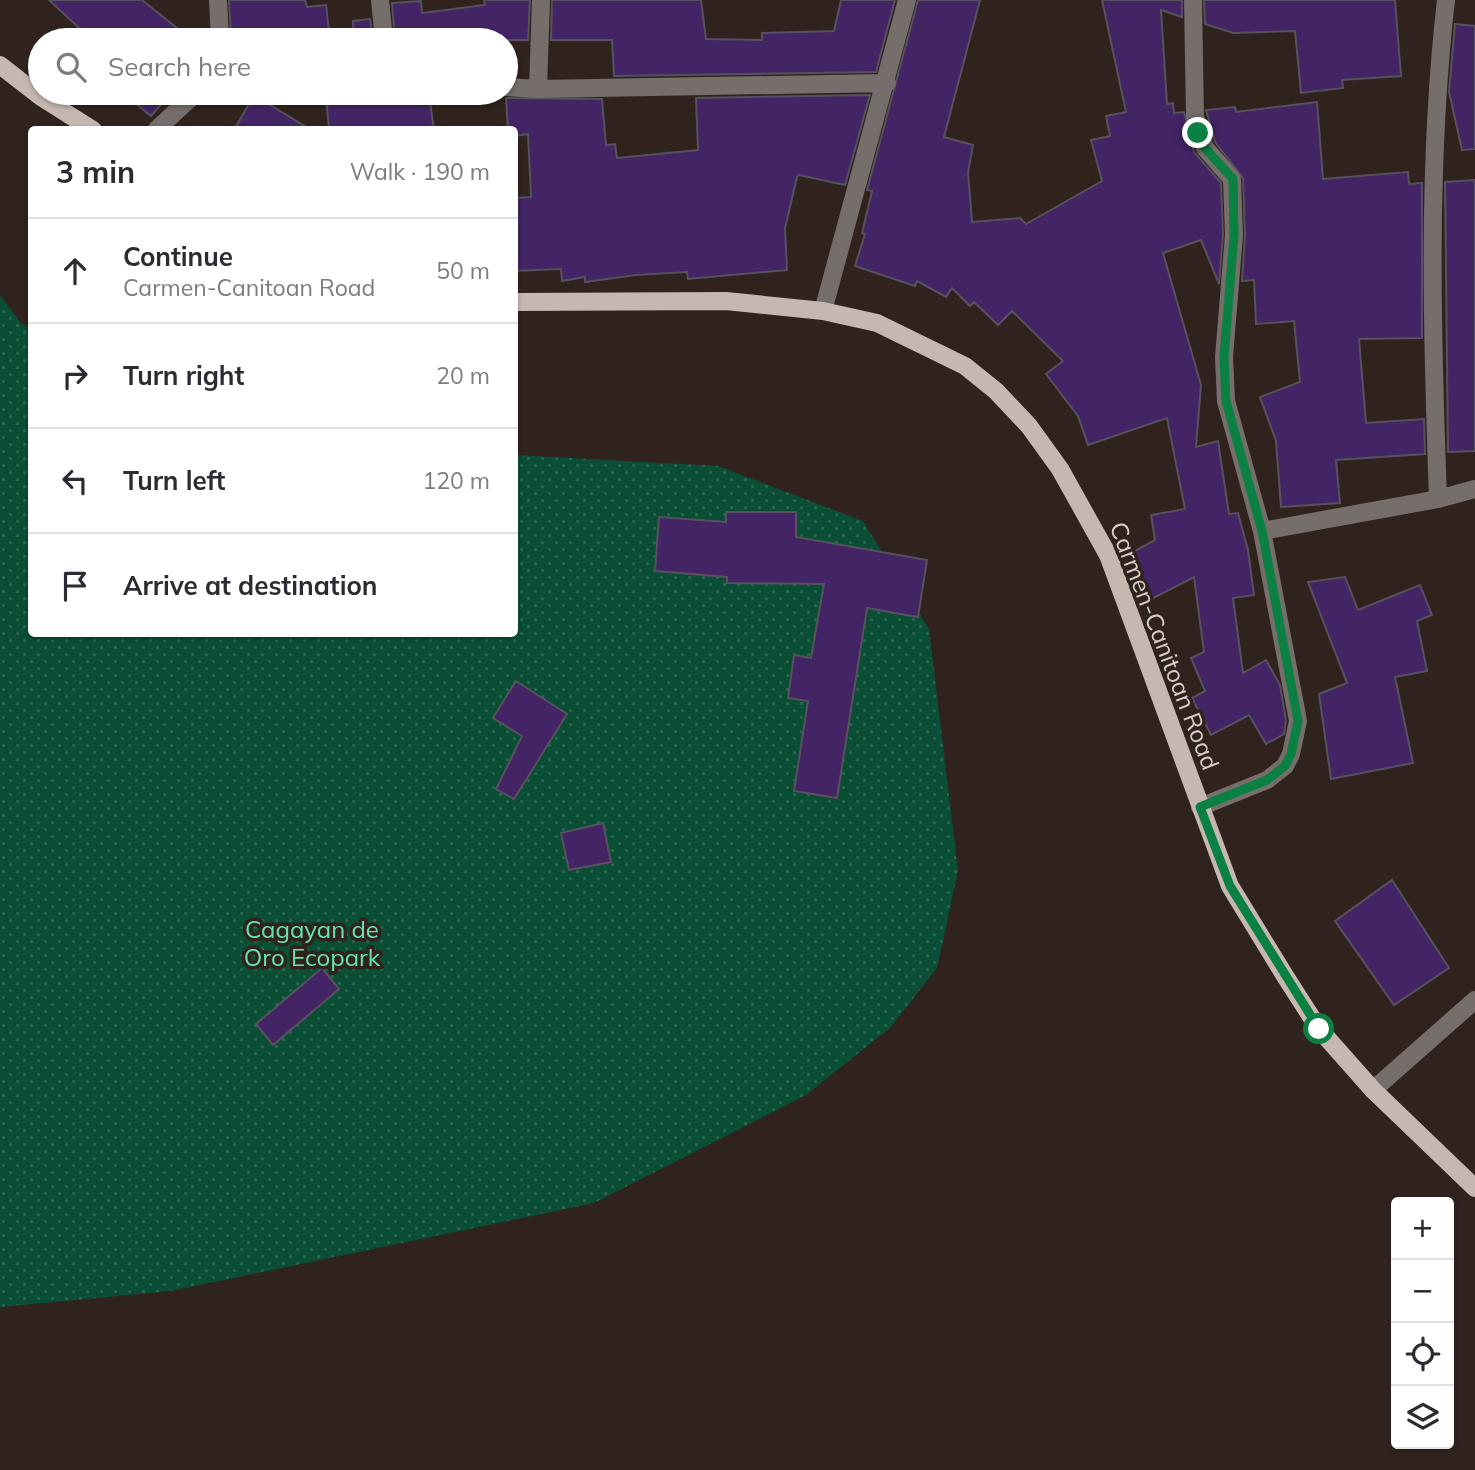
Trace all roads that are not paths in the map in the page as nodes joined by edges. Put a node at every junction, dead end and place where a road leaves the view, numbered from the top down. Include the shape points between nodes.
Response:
1 (218, 0) edge
2 (380, 0) edge
3 (541, 0) edge
4 (907, 0) edge
5 (1193, 0) edge
6 (1446, 0) edge
7 (219, 28) edge
8 (383, 28) edge
9 (0, 65) edge
10 (887, 83) junction
11 (28, 87) edge
12 (518, 88) edge
13 (538, 89) junction
14 (54, 105) edge
15 (183, 105) edge
16 (87, 126) edge
17 (160, 126) edge
18 (518, 302) edge
19 (823, 311) junction
20 (1475, 489) edge
21 (1438, 499) junction
22 (1262, 531) junction
23 (1200, 807) junction
24 (1475, 1000) edge
25 (1373, 1090) junction
26 (1475, 1188) edge

1 - 7 street
2 - 8 street
3 - 13 street
4 - 10 street
5 - 22 street via 1198,133 1205,148 1233,179 1226,401
6 - 21 street via 1432,341
9 - 11 main road
10 - 13 street
10 - 19 street
12 - 13 street
14 - 16 main road
15 - 17 street
18 - 19 main road, Carmen-Canitoan Road via 726,301
19 - 23 main road, Carmen-Canitoan Road via 877,323 965,366 1028,426 1060,469 1108,555
20 - 21 street
21 - 22 street
22 - 23 street via 1298,721 1295,739 1285,766 1267,780
23 - 25 main road, Carmen-Canitoan Road via 1230,886 1285,976 1319,1029
24 - 25 street
25 - 26 main road, Carmen-Canitoan Road

